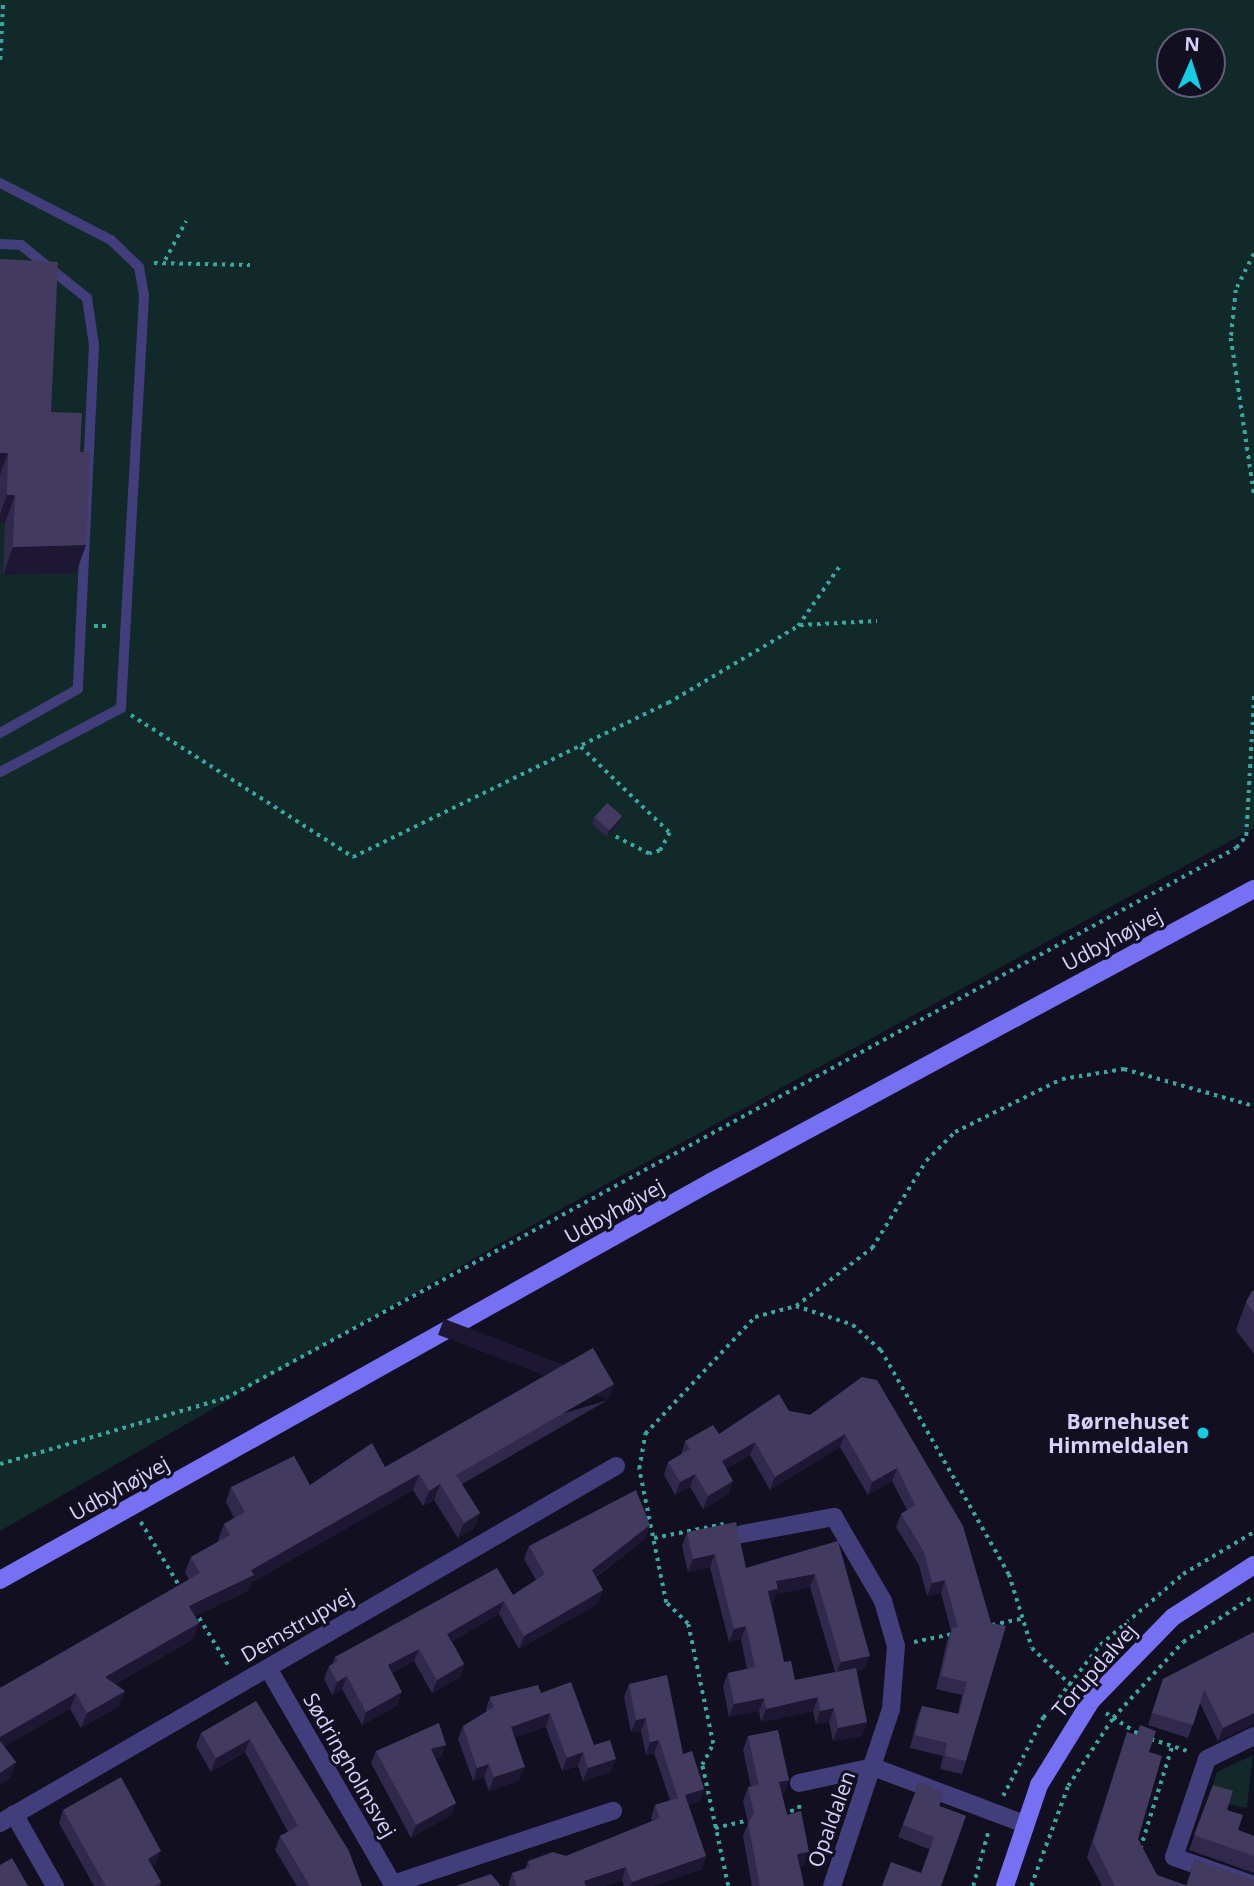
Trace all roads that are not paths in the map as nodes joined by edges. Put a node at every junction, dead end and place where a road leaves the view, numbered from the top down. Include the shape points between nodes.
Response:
1 (0, 183) edge
2 (0, 244) edge
3 (0, 733) edge
4 (0, 772) edge
5 (1254, 889) edge
6 (616, 1466) dead end
7 (742, 1534) edge
8 (1254, 1565) edge
9 (0, 1580) edge
10 (268, 1668) junction
11 (1254, 1736) edge
12 (873, 1767) junction
13 (799, 1783) road end
14 (613, 1811) dead end
15 (7, 1819) edge
16 (1022, 1823) junction
17 (393, 1885) edge
18 (1254, 1885) edge
19 (55, 1886) edge
20 (832, 1886) edge
21 (1005, 1886) edge

1 - 4 lane via 68,214 139,267 144,296 121,708
2 - 3 lane via 21,245 87,298 94,345 78,690
5 - 9 street, Udbyhøjvej via 711,1182
6 - 10 street, Demstrupvej
7 - 12 street, Opaldalen via 834,1517 883,1601 896,1646 895,1695
8 - 16 street, Torupdalvej via 1173,1617 1132,1655 1072,1727
10 - 15 street, Demstrupvej
10 - 17 street, Sødringholmsvej
11 - 18 street via 1207,1759 1174,1857
12 - 13 street, Opaldalen
12 - 16 street, Opaldalen
12 - 20 street, Opaldalen
14 - 17 street, Sødringholmsvej
15 - 19 street
16 - 21 street, Torupdalvej

